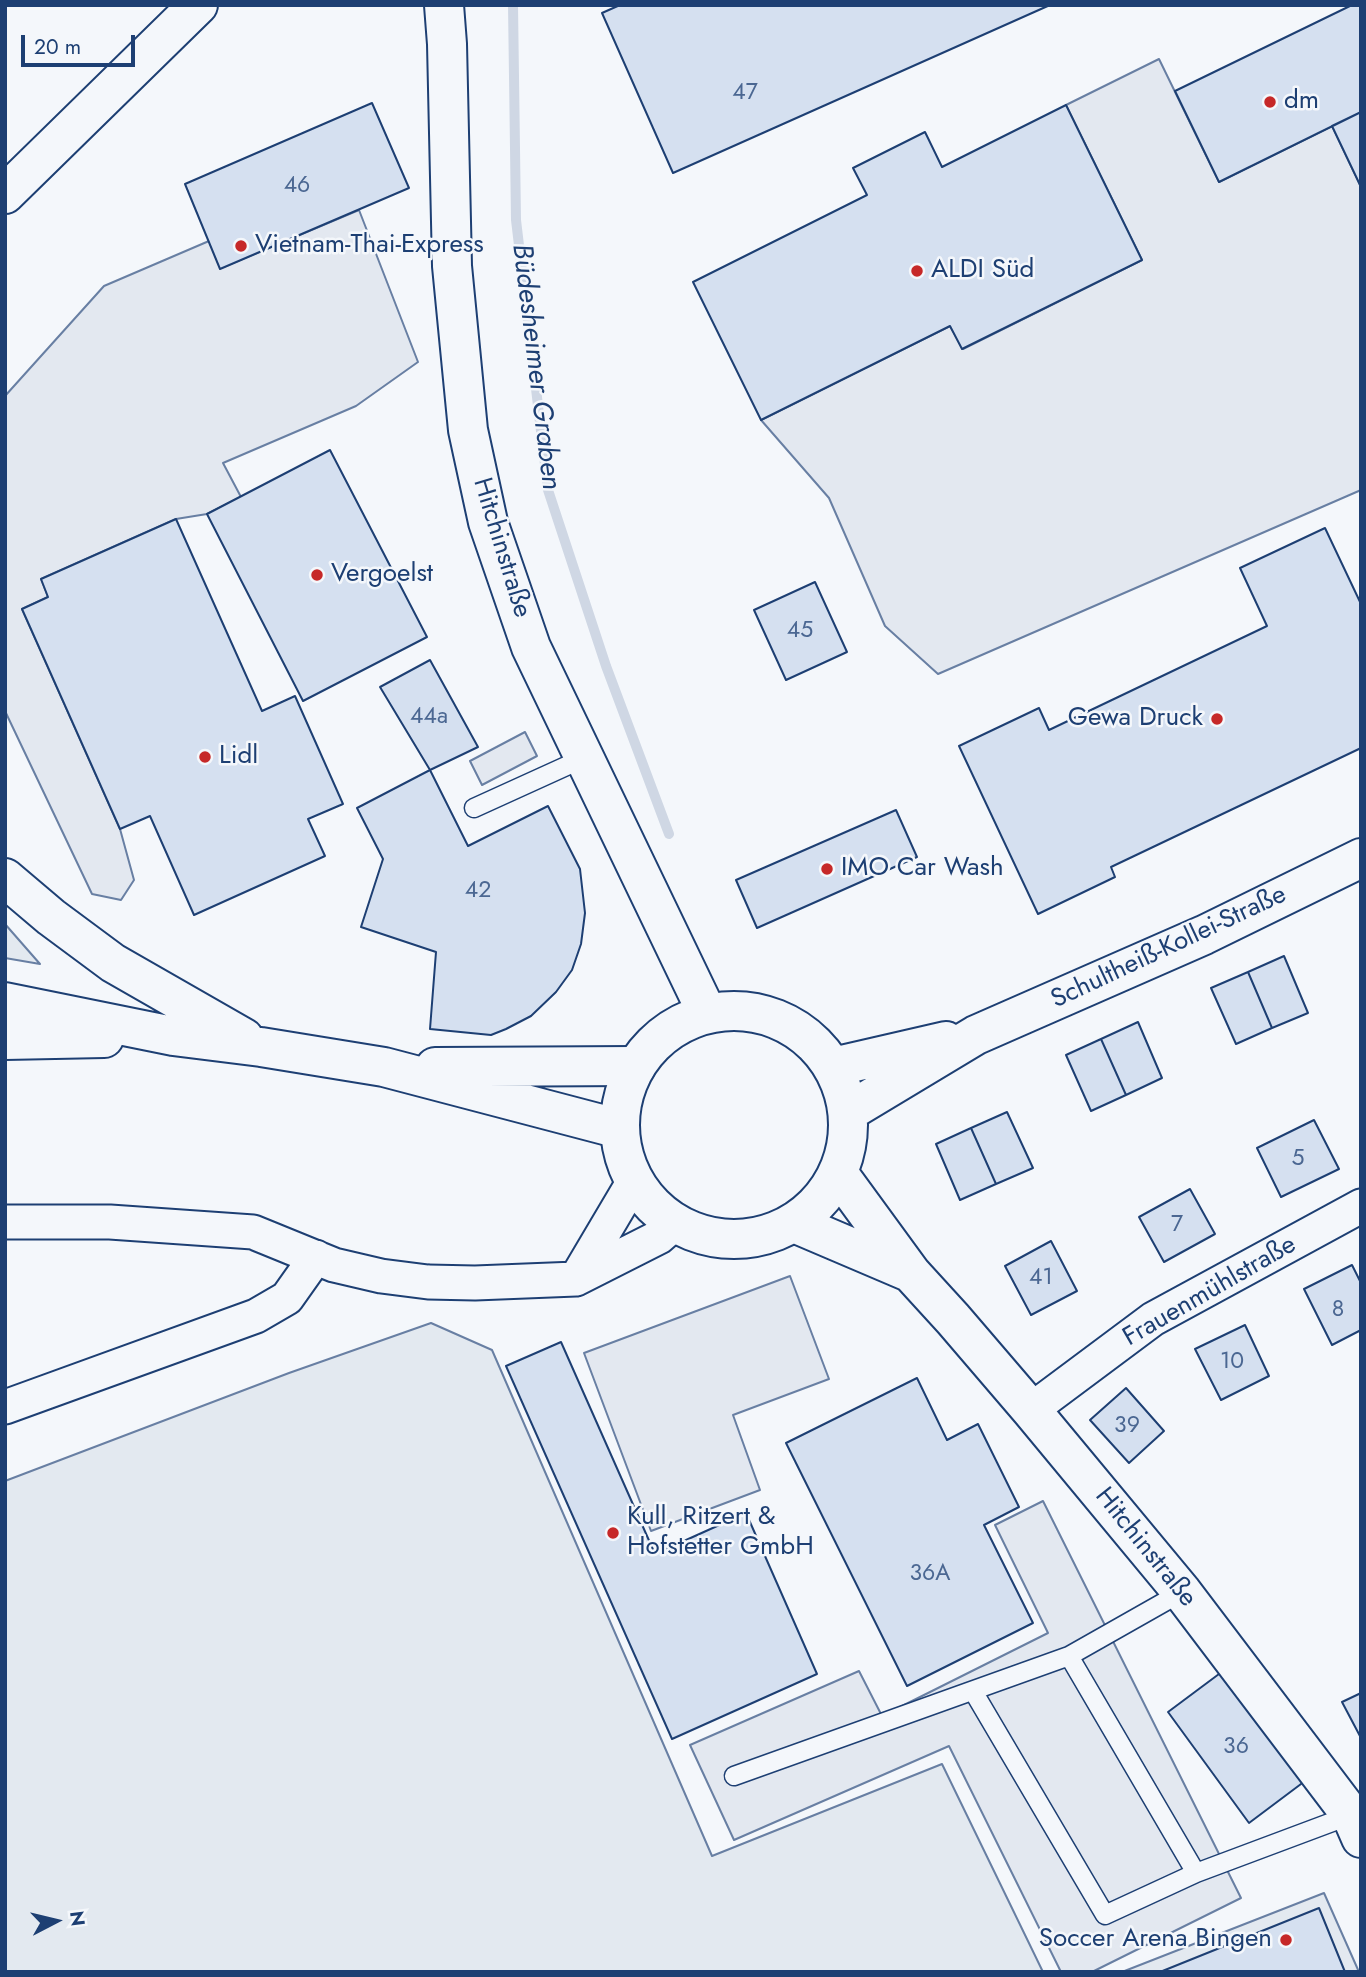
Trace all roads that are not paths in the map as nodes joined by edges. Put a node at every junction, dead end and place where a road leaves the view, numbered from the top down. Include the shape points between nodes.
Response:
1 (198, 5) edge
2 (444, 5) edge
3 (5, 194) edge
4 (584, 758) junction
5 (474, 808) dead end
6 (1361, 858) edge
7 (5, 878) edge
8 (5, 1002) edge
9 (707, 1013) junction
10 (976, 1035) junction
11 (173, 1036) junction
12 (5, 1040) edge
13 (261, 1048) junction
14 (636, 1066) junction
15 (384, 1067) junction
16 (833, 1067) junction
17 (848, 1112) junction
18 (620, 1129) junction
19 (838, 1173) junction
20 (635, 1181) junction
21 (1361, 1206) edge
22 (5, 1222) edge
23 (675, 1223) junction
24 (794, 1223) junction
25 (316, 1257) junction
26 (911, 1273) junction
27 (576, 1279) junction
28 (5, 1407) edge
29 (1031, 1410) junction
30 (1182, 1592) junction
31 (1069, 1656) junction
32 (973, 1691) junction
33 (734, 1776) dead end
34 (1357, 1821) edge
35 (1196, 1873) junction

1 - 3 main road
2 - 4 main road, Hitchinstraße via 452,267 468,430 488,522 527,635
4 - 5 lane
4 - 9 main road, Hitchinstraße
6 - 10 main road, Schultheiß-Kollei-Straße via 1204,935
7 - 13 main road via 113,963
8 - 11 main road
9 - 14 main road via 679,1024 654,1042
9 - 16 main road via 743,1010 779,1019 810,1038
10 - 16 main road, Schultheiß-Kollei-Straße
10 - 17 main road, Schultheiß-Kollei-Straße
11 - 12 main road
11 - 13 main road
13 - 15 main road
14 - 15 main road
14 - 18 main road via 623,1096
15 - 18 main road
16 - 17 main road
17 - 19 main road via 847,1143
18 - 20 main road via 624,1156
19 - 24 main road via 820,1201
19 - 26 main road, Hitchinstraße
20 - 23 main road via 652,1205
20 - 27 street
21 - 29 street, Frauenmühlstraße via 1153,1319
22 - 25 street via 110,1222 253,1232
23 - 24 main road via 704,1236 734,1240 765,1236
23 - 27 street via 659,1237
24 - 26 main road, Hitchinstraße
25 - 27 street via 381,1276 428,1282
25 - 28 street via 287,1298 256,1316
26 - 29 main road, Hitchinstraße
29 - 30 main road, Hitchinstraße
30 - 31 lane
30 - 34 main road, Hitchinstraße
31 - 32 lane
31 - 35 lane
32 - 33 lane
32 - 35 lane via 1105,1915
34 - 35 lane

